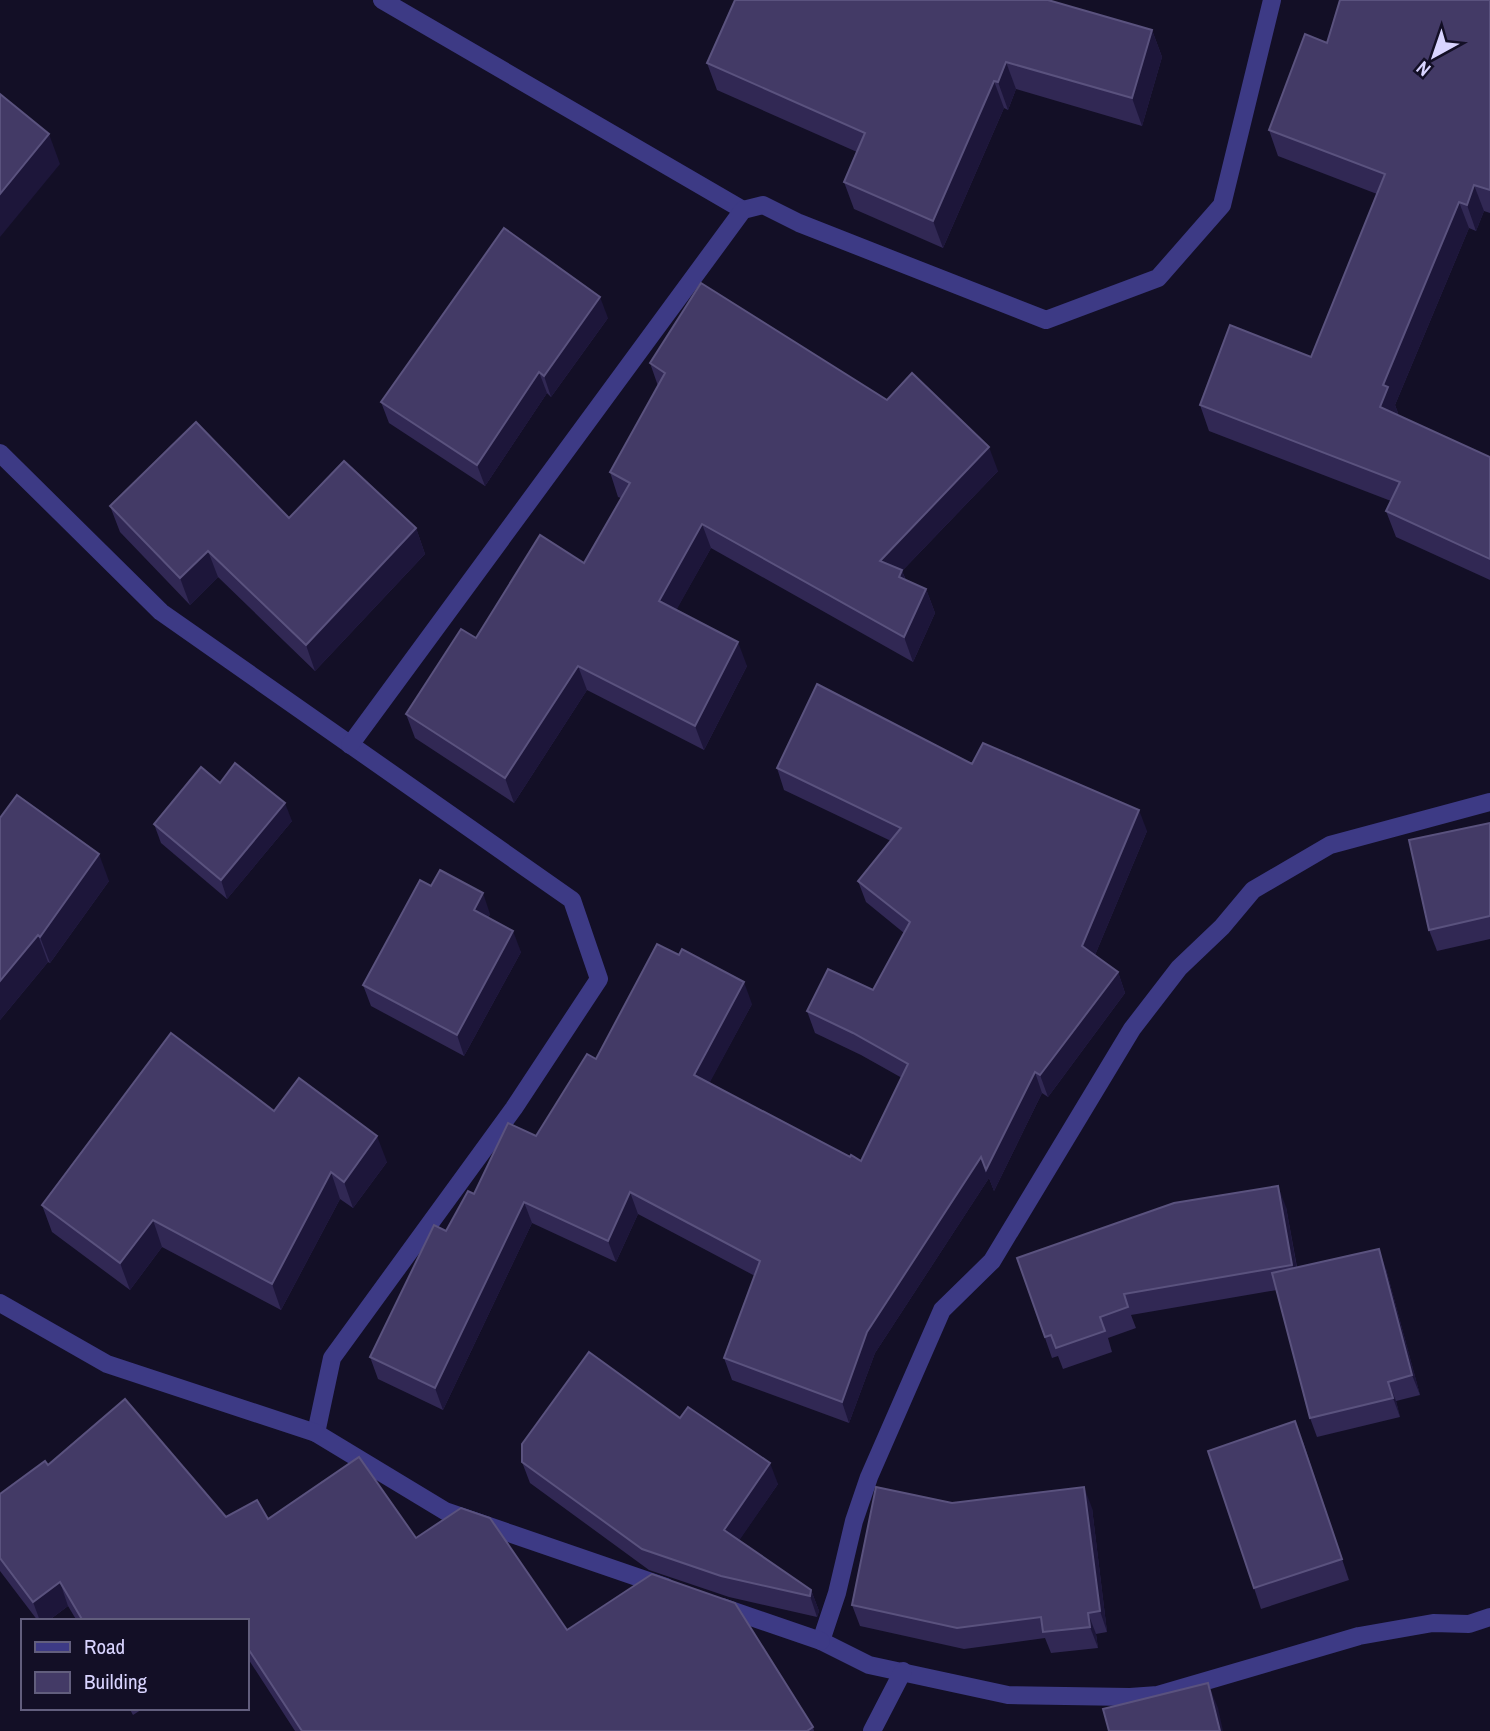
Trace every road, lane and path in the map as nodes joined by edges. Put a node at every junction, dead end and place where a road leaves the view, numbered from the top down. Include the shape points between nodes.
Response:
1 (382, 0) edge
2 (1272, 0) edge
3 (743, 210) junction
4 (0, 453) edge
5 (350, 745) junction
6 (1490, 802) edge
7 (0, 1303) edge
8 (316, 1433) junction
9 (678, 1592) edge
10 (705, 1601) edge
11 (1490, 1618) edge
12 (821, 1641) junction
13 (903, 1671) junction
14 (872, 1731) edge

1 - 3 street
2 - 3 street via 1222,205 1158,278 1046,320 763,205
3 - 5 street
4 - 5 street via 161,612
5 - 8 street via 572,900 599,979 514,1108 332,1358
6 - 12 street via 1330,845 1253,890 1179,968 1132,1029 992,1261 942,1310 869,1477
7 - 8 street via 107,1364
8 - 9 street via 445,1511
10 - 12 street
11 - 13 street via 1359,1636 1157,1695 1008,1695
12 - 13 street via 869,1665
13 - 14 street

